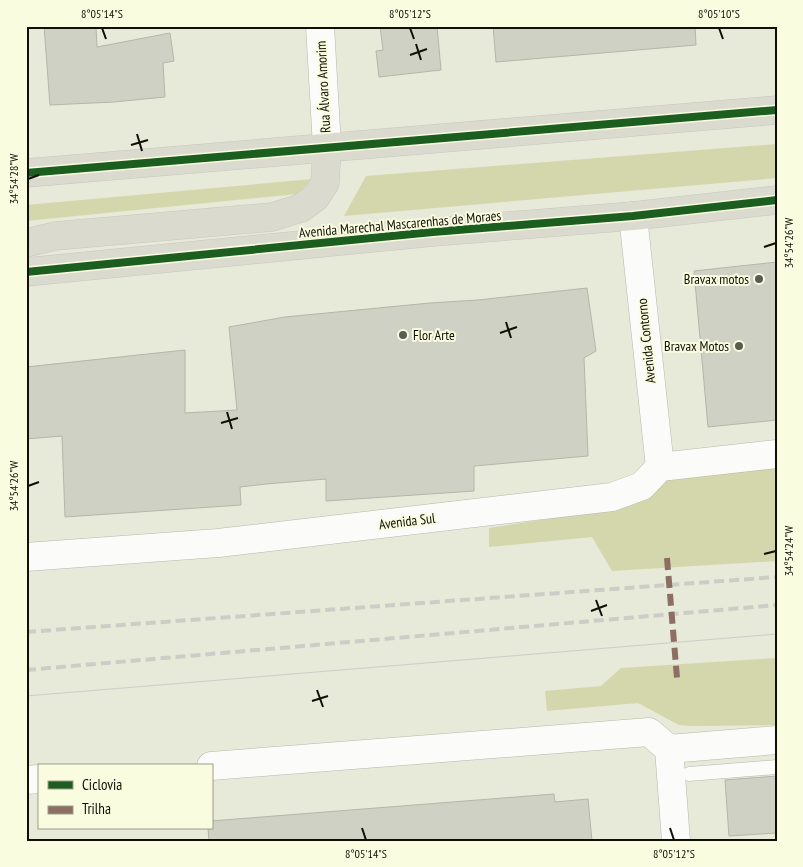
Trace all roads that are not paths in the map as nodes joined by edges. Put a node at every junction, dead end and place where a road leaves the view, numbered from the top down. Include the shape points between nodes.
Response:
1 (320, 26) edge
2 (777, 110) edge
3 (327, 147) junction
4 (26, 173) edge
5 (777, 200) edge
6 (633, 216) junction
7 (26, 242) edge
8 (26, 272) edge
9 (777, 454) edge
10 (660, 467) junction
11 (26, 557) edge
12 (777, 740) edge
13 (669, 749) junction
14 (212, 766) edge
15 (777, 767) edge
16 (689, 774) dead end
17 (676, 841) edge

1 - 3 street, Rua Álvaro Amorim
2 - 3 highway
3 - 4 highway
3 - 7 highway via 325,183 316,197 301,208 272,218 56,236
5 - 6 highway, Avenida Marechal Mascarenhas de Moraes
6 - 8 highway, Avenida Marechal Mascarenhas de Moraes
6 - 10 street, Avenida Contorno
9 - 10 street
10 - 11 street, Avenida Sul via 642,486 612,497 218,543
12 - 13 street
13 - 14 street via 648,732
13 - 17 street
15 - 16 lane

